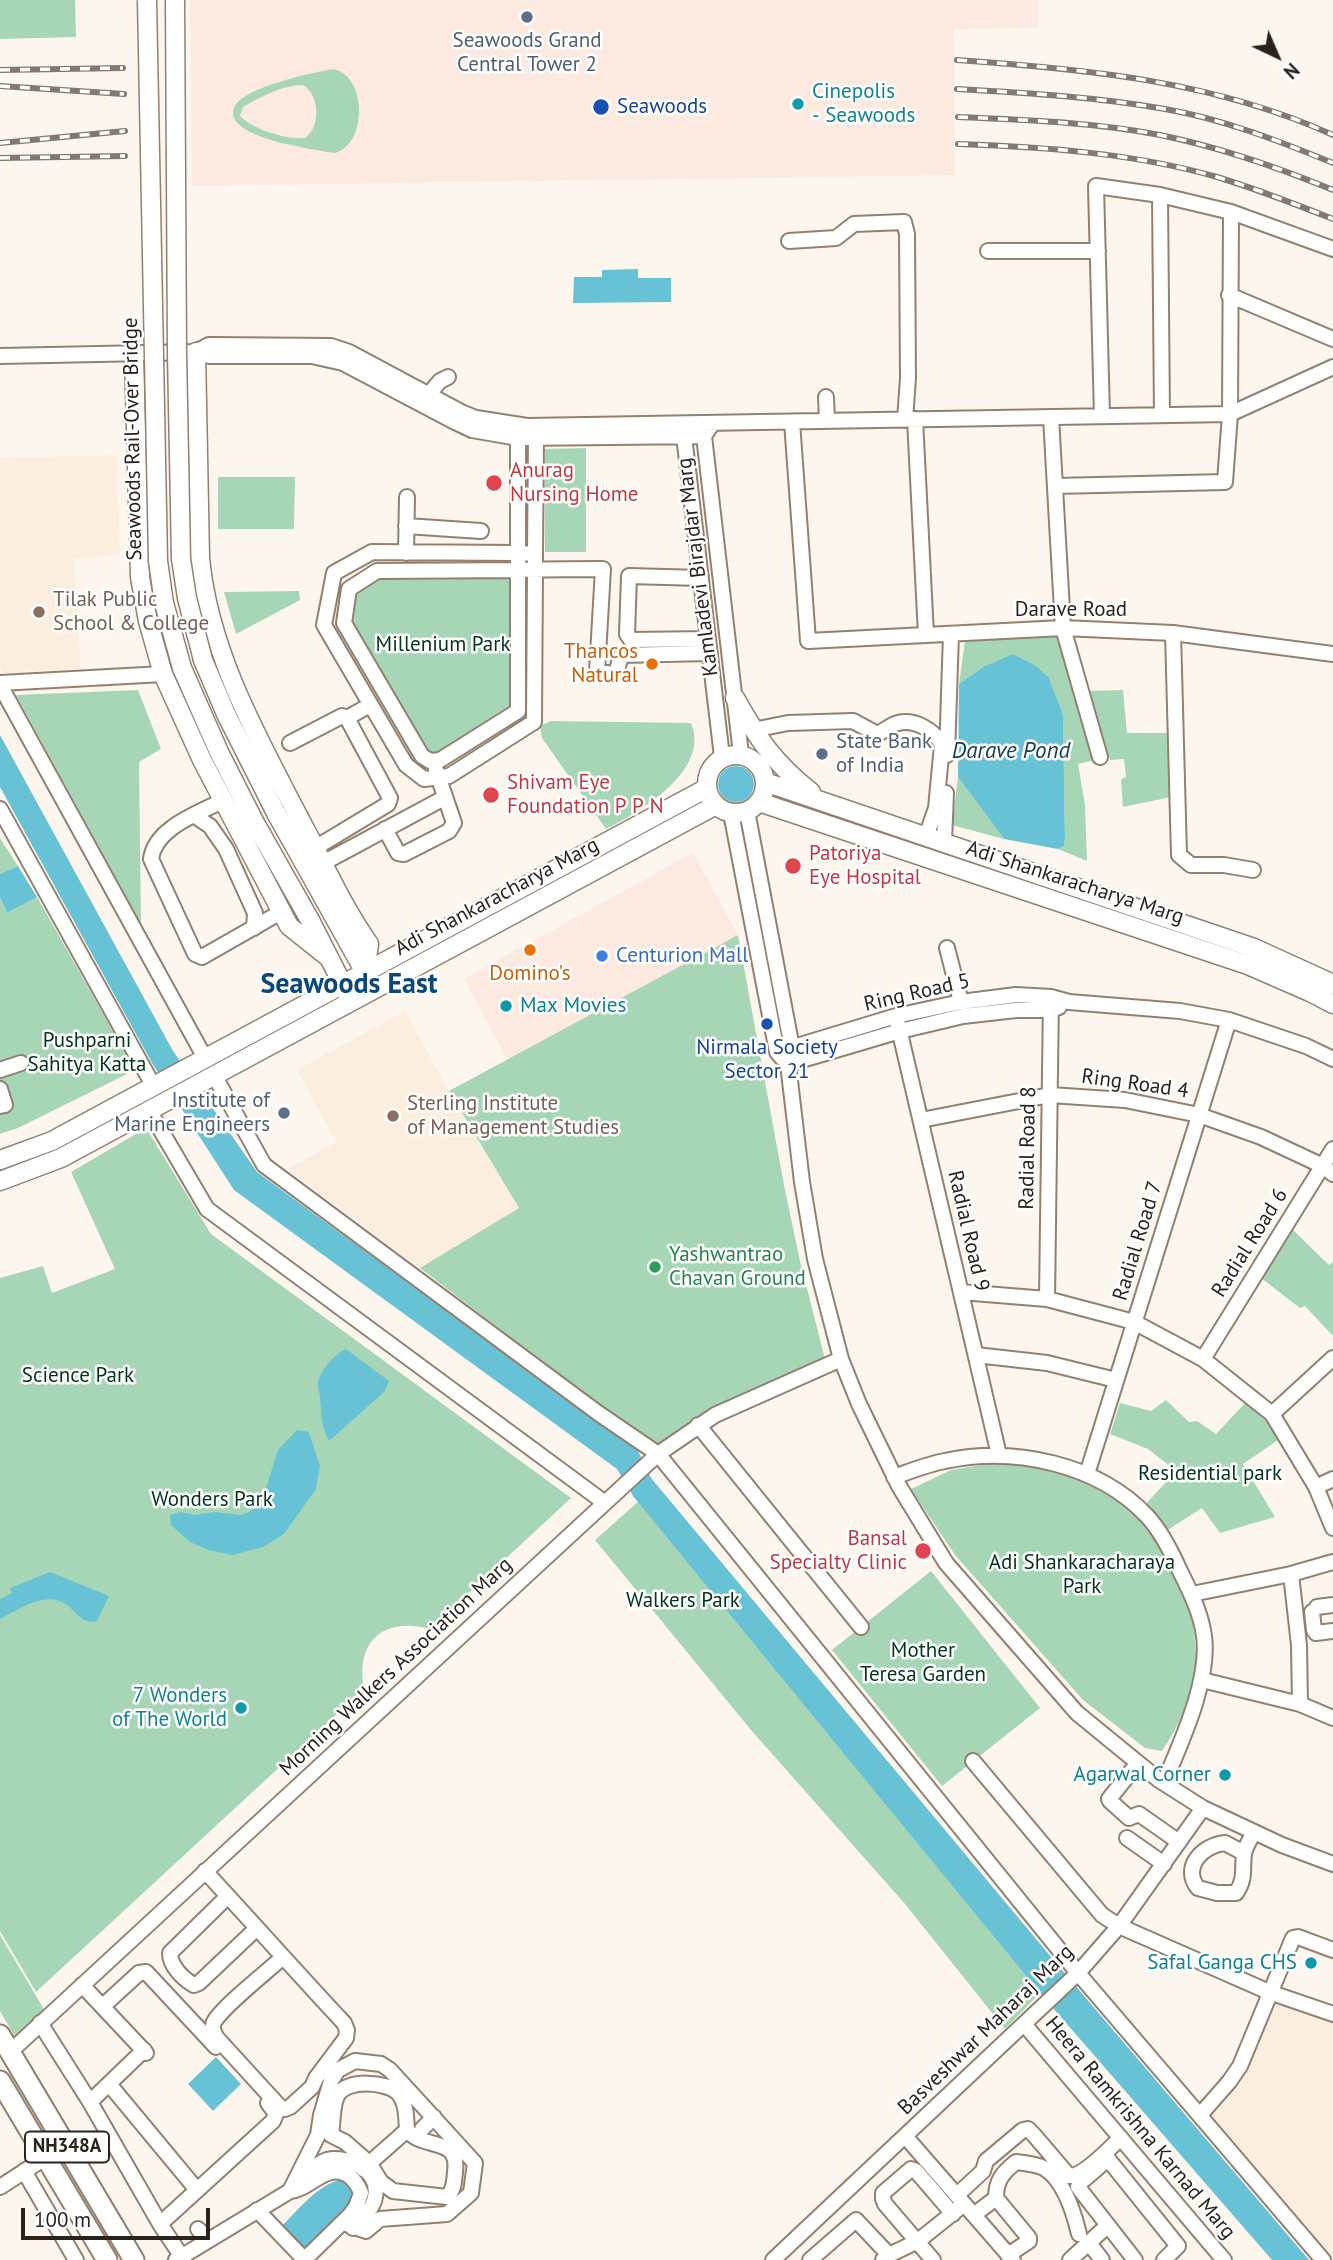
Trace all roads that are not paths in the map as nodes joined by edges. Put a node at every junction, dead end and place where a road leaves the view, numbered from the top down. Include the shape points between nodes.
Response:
1 (147, 0) edge
2 (175, 0) edge
3 (1160, 195) junction
4 (1231, 212) junction
5 (789, 241) dead end
6 (1333, 249) edge
7 (988, 251) dead end
8 (1098, 251) junction
9 (1229, 295) junction
10 (1333, 339) edge
11 (195, 352) junction
12 (134, 354) junction
13 (0, 356) edge
14 (1333, 367) edge
15 (447, 378) dead end
16 (434, 397) junction
17 (826, 397) dead end
18 (1230, 414) junction
19 (1162, 415) junction
20 (1102, 416) junction
21 (1051, 417) junction
22 (910, 419) junction
23 (827, 421) junction
24 (792, 422) junction
25 (713, 423) junction
26 (692, 424) junction
27 (522, 432) junction
28 (684, 436) junction
29 (704, 436) junction
30 (536, 438) junction
31 (1055, 486) junction
32 (407, 497) dead end
33 (406, 526) junction
34 (481, 531) dead end
35 (406, 553) junction
36 (518, 553) junction
37 (535, 554) junction
38 (518, 570) junction
39 (535, 570) junction
40 (701, 578) junction
41 (328, 605) junction
42 (346, 607) junction
43 (1063, 628) junction
44 (1173, 633) junction
45 (951, 634) junction
46 (926, 635) junction
47 (709, 646) junction
48 (1333, 654) edge
49 (163, 674) junction
50 (0, 684) edge
51 (735, 698) junction
52 (370, 705) junction
53 (518, 710) junction
54 (348, 718) junction
55 (534, 722) junction
56 (753, 730) junction
57 (289, 743) dead end
58 (741, 754) junction
59 (722, 757) junction
60 (1100, 757) dead end
61 (435, 760) junction
62 (437, 779) junction
63 (765, 782) junction
64 (706, 788) junction
65 (444, 798) junction
66 (222, 801) junction
67 (822, 801) junction
68 (738, 808) junction
69 (0, 809) edge
70 (195, 816) junction
71 (385, 830) junction
72 (926, 837) junction
73 (944, 842) junction
74 (319, 856) junction
75 (1252, 870) dead end
76 (281, 912) junction
77 (254, 928) junction
78 (947, 948) dead end
79 (328, 957) junction
80 (365, 972) junction
81 (342, 984) junction
82 (1333, 984) edge
83 (374, 989) junction
84 (352, 1001) junction
85 (961, 1002) junction
86 (1051, 1003) junction
87 (1333, 1004) edge
88 (896, 1016) junction
89 (1228, 1020) junction
90 (900, 1031) junction
91 (792, 1048) junction
92 (777, 1052) junction
93 (1333, 1059) edge
94 (200, 1060) junction
95 (21, 1063) dead end
96 (788, 1064) junction
97 (0, 1070) edge
98 (210, 1077) junction
99 (156, 1084) junction
100 (0, 1089) edge
101 (1050, 1095) junction
102 (0, 1106) edge
103 (156, 1106) junction
104 (1199, 1115) junction
105 (920, 1119) junction
106 (1333, 1149) edge
107 (0, 1160) edge
108 (1328, 1170) edge
109 (0, 1181) edge
110 (961, 1292) junction
111 (1047, 1299) junction
112 (1134, 1322) junction
113 (976, 1355) junction
114 (1333, 1358) edge
115 (841, 1359) junction
116 (1203, 1359) junction
117 (1116, 1380) junction
118 (1272, 1414) junction
119 (698, 1425) junction
120 (999, 1455) junction
121 (656, 1456) junction
122 (1087, 1474) junction
123 (894, 1476) junction
124 (1333, 1479) edge
125 (1316, 1488) junction
126 (605, 1503) junction
127 (1333, 1527) edge
128 (1333, 1562) edge
129 (1291, 1574) junction
130 (1192, 1594) junction
131 (1333, 1605) edge
132 (862, 1627) dead end
133 (1333, 1631) edge
134 (1202, 1680) junction
135 (1300, 1704) junction
136 (1333, 1718) edge
137 (973, 1761) dead end
138 (1138, 1763) junction
139 (1164, 1783) junction
140 (1203, 1808) junction
141 (1140, 1819) dead end
142 (1254, 1832) junction
143 (1127, 1838) dead end
144 (1178, 1844) junction
145 (1244, 1853) dead end
146 (1164, 1864) junction
147 (1333, 1864) edge
148 (205, 1871) junction
149 (228, 1896) junction
150 (1119, 1926) junction
151 (257, 1928) junction
152 (1333, 1950) edge
153 (283, 1957) junction
154 (1076, 1975) junction
155 (82, 1985) junction
156 (1269, 1992) junction
157 (103, 2006) junction
158 (1333, 2014) edge
159 (40, 2023) junction
160 (1024, 2024) junction
161 (5, 2043) edge
162 (0, 2081) edge
163 (109, 2084) junction
164 (90, 2102) junction
165 (1200, 2115) junction
166 (433, 2118) junction
167 (422, 2129) dead end
168 (407, 2130) junction
169 (905, 2136) junction
170 (1124, 2142) junction
171 (65, 2145) junction
172 (46, 2157) junction
173 (1108, 2159) junction
174 (366, 2166) junction
175 (24, 2171) junction
176 (0, 2187) edge
177 (293, 2187) junction
178 (197, 2190) junction
179 (996, 2198) junction
180 (838, 2199) junction
181 (965, 2205) junction
182 (257, 2210) junction
183 (953, 2214) junction
184 (856, 2220) junction
185 (160, 2224) junction
186 (348, 2225) junction
187 (1107, 2227) junction
188 (1198, 2229) junction
189 (1084, 2238) junction
190 (918, 2241) junction
191 (1178, 2246) junction
192 (886, 2257) edge
193 (1011, 2258) edge
194 (181, 2259) edge
195 (76, 2260) edge
196 (107, 2260) edge
197 (134, 2260) edge
198 (304, 2260) edge
199 (774, 2260) edge
200 (810, 2260) edge
201 (933, 2260) edge
202 (1070, 2260) edge
203 (1102, 2260) edge
204 (1135, 2260) edge
205 (1164, 2260) edge
206 (1224, 2260) edge
207 (1323, 2260) edge

1 - 79 main road, Seawoods Rail-Over Bridge, bridge via 158,561 164,603 182,668 219,752
2 - 80 main road, bridge via 181,559 187,598 204,660 231,723
3 - 4 street
3 - 8 street via 1096,186
3 - 19 street
4 - 6 street
4 - 9 street
5 - 22 street via 836,238 854,224 905,222
7 - 8 street
8 - 20 street
9 - 10 street
9 - 18 street
11 - 12 street
11 - 16 street via 209,345 312,338 349,352
11 - 27 street via 328,358 472,430
11 - 74 main road via 200,558 208,607 243,706
12 - 13 street
12 - 49 main road via 140,577
14 - 18 street
15 - 16 street via 440,381
16 - 27 street via 476,418
17 - 23 street
18 - 19 street
18 - 31 street via 1225,482
19 - 20 street
20 - 21 street
21 - 22 street
21 - 31 street
22 - 23 street
22 - 46 street
23 - 24 street
24 - 25 street
24 - 46 street, Darave Road via 808,641
25 - 26 street
25 - 29 street
26 - 27 street
26 - 28 street, Kamladevi Birajdar Marg
26 - 29 street, Kamladevi Birajdar Marg
27 - 30 street
27 - 36 street
28 - 29 street
28 - 30 street
28 - 40 street, Kamladevi Birajdar Marg
29 - 51 street, Kamladevi Birajdar Marg
30 - 37 street
31 - 43 street
32 - 33 street
33 - 34 street
33 - 35 street
35 - 36 street
35 - 41 street via 372,552 334,573
36 - 37 street
36 - 38 street
37 - 39 street
38 - 39 street
38 - 42 street via 377,571 349,589
38 - 53 street
39 - 47 street via 604,569 597,671 616,674 621,655
39 - 55 street
40 - 47 street, Kamladevi Birajdar Marg
40 - 47 street via 629,576 627,634 631,640
41 - 42 street
41 - 52 street via 324,625
42 - 61 street via 344,623 422,756
43 - 44 street, Darave Road
43 - 45 street, Darave Road
43 - 60 street
44 - 48 street, Darave Road
44 - 75 street via 1179,855 1191,865
45 - 46 street, Darave Road
45 - 73 street
47 - 59 street, Kamladevi Birajdar Marg
49 - 50 street
49 - 66 main road
50 - 94 street
51 - 56 main road
51 - 58 street, Kamladevi Birajdar Marg
52 - 54 street
52 - 62 street via 406,765 424,779
53 - 55 street
53 - 61 street
54 - 57 street via 342,716
54 - 74 street via 390,798
55 - 62 street
56 - 67 main road via 782,768
56 - 72 street via 788,723 853,721 877,734 895,723 907,722 931,732 942,745 936,808
58 - 59 main road
58 - 63 main road via 758,764
59 - 64 main road via 711,767
61 - 62 street
62 - 65 street
63 - 67 main road, Adi Shankaracharya Marg
63 - 68 main road via 765,789
64 - 68 main road
64 - 80 main road, Adi Shankaracharya Marg
65 - 71 street
65 - 71 street via 454,823 449,831 404,854 398,853
66 - 70 street
66 - 76 main road
67 - 72 main road, Adi Shankaracharya Marg
68 - 83 main road, Adi Shankaracharya Marg
68 - 87 main road, Adi Shankaracharya Marg via 1248,965
68 - 91 street
68 - 92 street
69 - 99 street
70 - 77 street via 210,826 226,849 255,913
70 - 77 street via 165,833 152,849 151,859 195,954 202,957
71 - 74 street
72 - 73 main road, Adi Shankaracharya Marg
73 - 82 main road, Adi Shankaracharya Marg via 1254,948
74 - 80 main road via 369,944
76 - 77 street
76 - 79 main road via 289,926
78 - 85 street
79 - 81 main road, Seawoods Rail-Over Bridge
80 - 81 main road, Adi Shankaracharya Marg
80 - 83 main road
81 - 84 main road, Seawoods Rail-Over Bridge
81 - 94 main road, Adi Shankaracharya Marg
83 - 84 main road, Adi Shankaracharya Marg
84 - 98 main road, Adi Shankaracharya Marg
85 - 86 street, Ring Road 5 via 1016,995
85 - 88 street, Ring Road 5
86 - 89 street, Ring Road 5 via 1180,1011
86 - 90 street, Ring Road 5
86 - 101 street, Radial Road 8
88 - 90 street, Radial Road 9
88 - 91 street, Ring Road 5
89 - 93 street, Ring Road 5
89 - 104 street, Radial Road 7
90 - 96 street, Ring Road 5
90 - 105 street, Radial Road 9
91 - 92 street, Ring Road 5
91 - 96 street
92 - 96 street
94 - 99 main road, Adi Shankaracharya Marg
95 - 97 street
96 - 115 street via 800,1170
98 - 103 main road, Adi Shankaracharya Marg
98 - 121 street via 264,1165
99 - 107 main road, Adi Shankaracharya Marg via 52,1141
100 - 102 street via 5,1105
101 - 104 street, Ring Road 4 via 1125,1100
101 - 105 street, Ring Road 4
101 - 111 street, Radial Road 8
103 - 109 main road, Adi Shankaracharya Marg via 61,1158
103 - 126 street via 207,1209
104 - 108 street, Ring Road 4 via 1261,1137
104 - 112 street, Radial Road 7
105 - 110 street, Radial Road 9
106 - 108 street, Radial Road 6
108 - 116 street, Radial Road 6
110 - 111 street
110 - 113 street, Radial Road 9
111 - 112 street
112 - 116 street
112 - 117 street, Radial Road 7
113 - 117 street via 1047,1363
113 - 120 street, Radial Road 9
114 - 118 street
115 - 119 street, Morning Walkers Association Marg
115 - 123 street
116 - 118 street
117 - 122 street, Radial Road 7
118 - 125 street
119 - 121 street, Morning Walkers Association Marg
119 - 132 street
120 - 122 street
120 - 123 street via 945,1460
121 - 126 street, Morning Walkers Association Marg
121 - 154 street
122 - 130 street via 1148,1517
123 - 138 street via 946,1563 1006,1634 1077,1713
124 - 125 street
125 - 127 street
126 - 148 street, Morning Walkers Association Marg
128 - 129 street
129 - 130 street
129 - 135 street
130 - 134 street via 1204,1636
131 - 133 street via 1315,1610 1314,1630
134 - 135 street
134 - 139 street
135 - 136 street
137 - 150 street via 1091,1905
138 - 139 street
138 - 144 street via 1110,1801 1129,1818 1139,1814
139 - 140 street
140 - 142 street
140 - 144 street, Basveshwar Maharaj Marg
141 - 144 street
142 - 145 street
142 - 147 street
143 - 146 street
144 - 146 street, Basveshwar Maharaj Marg
146 - 150 street, Basveshwar Maharaj Marg
148 - 149 street
148 - 155 street, Morning Walkers Association Marg
149 - 151 street
149 - 151 street via 170,1953 171,1963 189,1983 199,1983
150 - 154 street, Basveshwar Maharaj Marg
150 - 156 street
151 - 153 street
152 - 156 street via 1293,1938
153 - 153 street via 347,2030 312,2087 285,2109 212,2028 214,2021
154 - 160 street, Basveshwar Maharaj Marg
154 - 165 street
155 - 157 street
155 - 159 street, Morning Walkers Association Marg
156 - 158 street
156 - 165 street via 1240,2066
157 - 163 street via 145,2052
157 - 178 street via 139,1973 146,1972 276,2114
159 - 161 street, Morning Walkers Association Marg
159 - 164 street
160 - 169 street, Basveshwar Maharaj Marg
160 - 170 street, Heera Ramkrishna Karnad Marg
161 - 171 highway, NH348A
162 - 172 highway, NH348A
163 - 164 street
163 - 178 street
164 - 185 street
165 - 207 street
166 - 167 street
166 - 177 street via 390,2070 381,2064 355,2061 338,2070 331,2081 318,2135
166 - 186 street via 475,2163 471,2193 447,2214 380,2219 366,2231
168 - 174 street
168 - 174 street via 413,2138 452,2152 457,2162 453,2191 447,2197 393,2192
168 - 174 street via 404,2103 394,2090 363,2082 345,2087 336,2098 331,2135 345,2142
169 - 180 street, Basveshwar Maharaj Marg
169 - 181 street
170 - 173 street
170 - 181 street via 1069,2176 1028,2129 1023,2130 986,2161
170 - 188 street, Heera Ramkrishna Karnad Marg
171 - 172 street
171 - 197 highway, NH348A
172 - 175 street
172 - 196 highway, NH348A
173 - 187 street via 1078,2188
173 - 191 street
174 - 177 street via 344,2158 327,2160
174 - 186 street via 376,2196 370,2208
175 - 176 street
175 - 195 street
177 - 182 street
177 - 186 street via 306,2185 327,2171 351,2177 361,2193
178 - 185 street
179 - 181 street
179 - 189 street via 996,2184 1016,2162 1045,2169 1073,2208
179 - 193 street via 1029,2238
180 - 184 street
180 - 199 street, Basveshwar Maharaj Marg
181 - 183 street
181 - 193 street
182 - 194 street via 203,2235
182 - 198 street
183 - 190 street
183 - 190 street via 916,2171 907,2170 883,2193 883,2199
184 - 192 street
184 - 200 street
185 - 194 street
186 - 198 street
187 - 189 street
187 - 204 street
188 - 191 street
188 - 206 street, Heera Ramkrishna Karnad Marg
189 - 202 street
189 - 203 street
190 - 192 street
190 - 201 street
191 - 205 street

